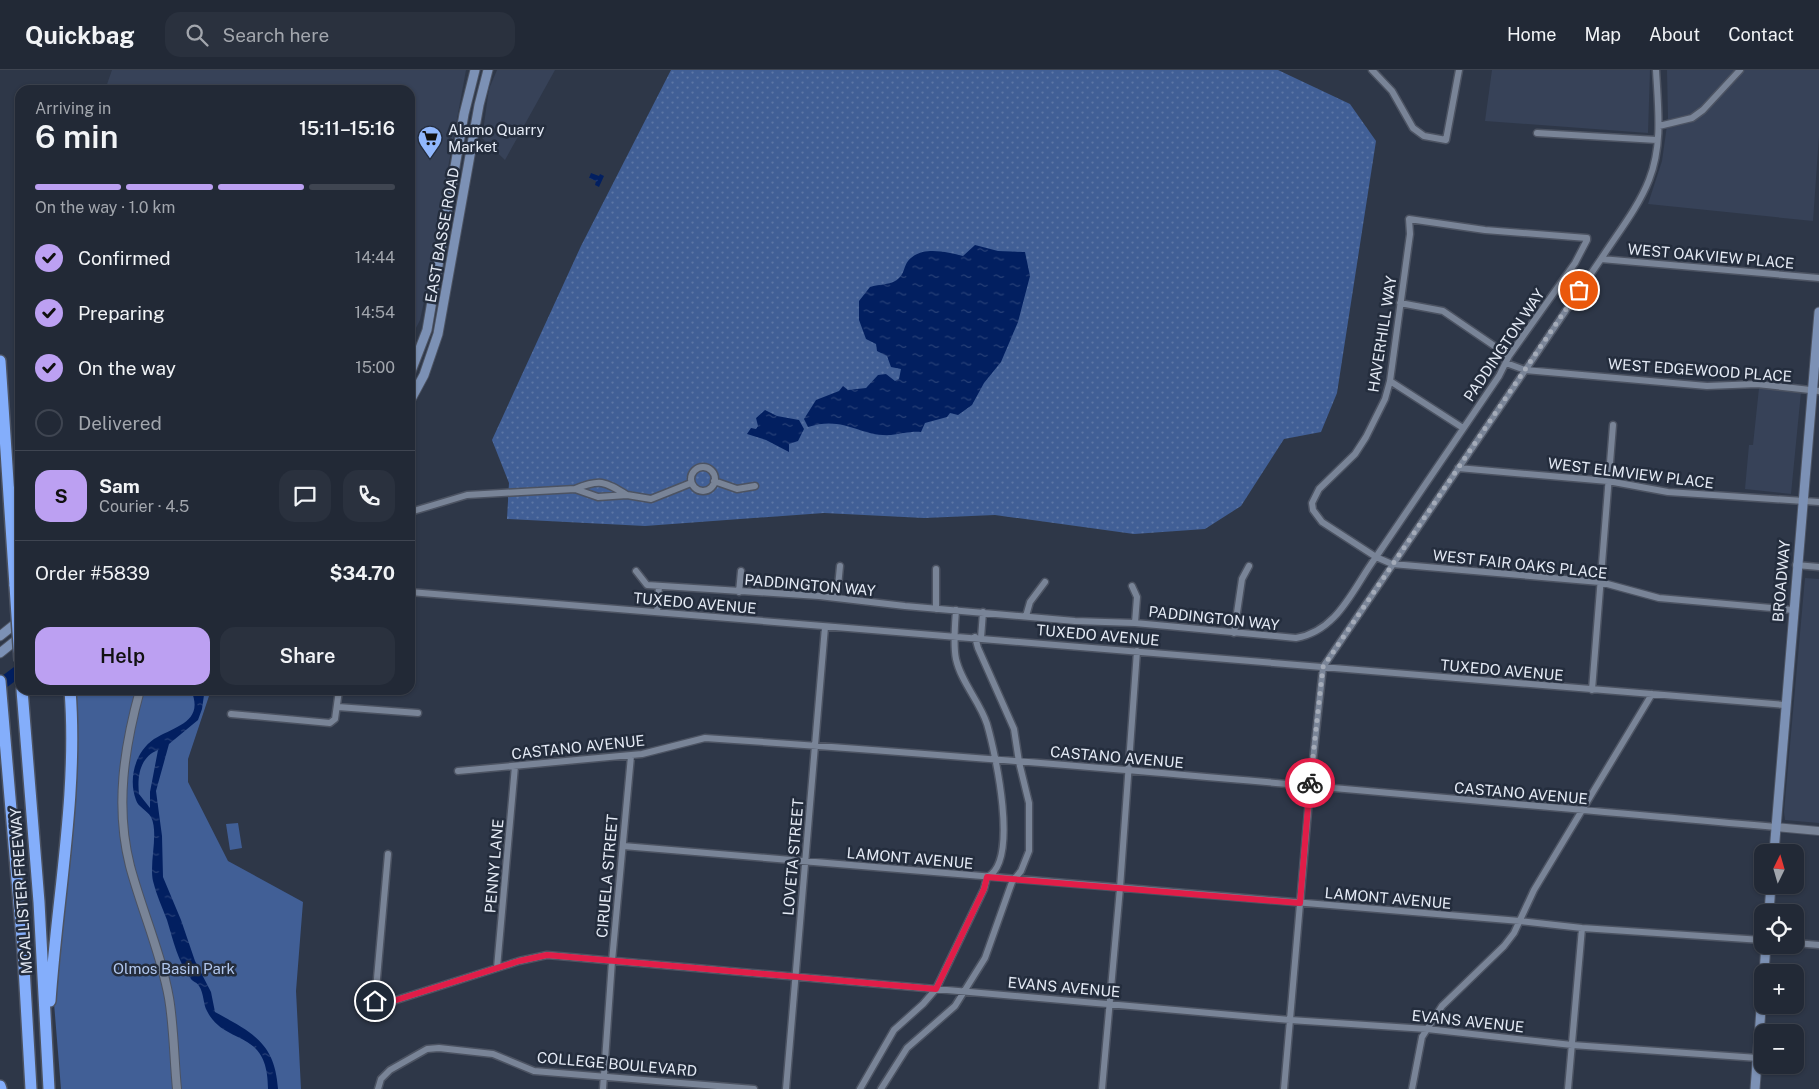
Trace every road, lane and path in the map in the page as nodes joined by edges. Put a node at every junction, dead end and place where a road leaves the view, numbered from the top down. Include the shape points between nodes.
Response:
1 (475, 70) edge
2 (488, 70) edge
3 (1372, 70) edge
4 (1458, 70) edge
5 (1656, 70) edge
6 (1740, 70) edge
7 (1659, 126) junction
8 (1538, 133) dead end
9 (1658, 140) junction
10 (1587, 238) joint
11 (1601, 259) junction
12 (1819, 278) edge
13 (433, 302) junction
14 (1400, 303) junction
15 (444, 304) junction
16 (1819, 312) edge
17 (1507, 359) junction
18 (0, 362) edge
19 (415, 362) edge
20 (1525, 370) junction
21 (1390, 381) junction
22 (1816, 390) edge
23 (415, 391) edge
24 (1613, 425) dead end
25 (1464, 428) junction
26 (1458, 468) junction
27 (1608, 480) junction
28 (714, 481) junction
29 (691, 483) junction
30 (755, 486) dead end
31 (575, 489) junction
32 (627, 496) junction
33 (1802, 501) junction
34 (1819, 502) edge
35 (415, 511) edge
36 (15, 552) edge
37 (1376, 557) junction
38 (1392, 564) junction
39 (1796, 565) junction
40 (14, 566) junction
41 (840, 566) dead end
42 (1249, 566) dead end
43 (1819, 567) edge
44 (936, 569) dead end
45 (636, 571) dead end
46 (741, 571) dead end
47 (1045, 582) dead end
48 (1600, 582) junction
49 (15, 586) edge
50 (659, 586) junction
51 (1132, 586) dead end
52 (415, 592) edge
53 (739, 592) junction
54 (837, 598) junction
55 (936, 608) junction
56 (956, 610) junction
57 (1793, 610) junction
58 (657, 612) junction
59 (983, 612) junction
60 (1026, 616) junction
61 (1135, 623) junction
62 (15, 624) edge
63 (825, 627) junction
64 (1234, 633) junction
65 (0, 636) edge
66 (956, 636) junction
67 (978, 638) junction
68 (15, 641) edge
69 (1137, 651) junction
70 (0, 653) edge
71 (1323, 667) junction
72 (0, 681) edge
73 (1592, 690) junction
74 (1652, 694) junction
75 (22, 695) edge
76 (70, 695) edge
77 (139, 695) edge
78 (339, 695) edge
79 (0, 701) edge
80 (1784, 705) junction
81 (338, 707) junction
82 (418, 713) dead end
83 (231, 714) dead end
84 (815, 746) junction
85 (631, 756) junction
86 (995, 760) junction
87 (1019, 762) junction
88 (515, 766) junction
89 (1129, 769) junction
90 (458, 771) dead end
91 (1310, 788) junction
92 (1580, 811) junction
93 (1776, 828) junction
94 (1819, 831) edge
95 (1775, 844) edge
96 (623, 846) junction
97 (388, 854) dead end
98 (806, 861) junction
99 (987, 877) junction
100 (1014, 880) junction
101 (1120, 888) junction
102 (1300, 903) junction
103 (1520, 921) junction
104 (1582, 928) junction
105 (1754, 939) edge
106 (1804, 944) edge
107 (1819, 945) edge
108 (612, 961) junction
109 (498, 968) junction
110 (795, 977) junction
111 (936, 989) junction
112 (964, 991) junction
113 (1110, 1003) junction
114 (1290, 1020) junction
115 (1427, 1029) junction
116 (45, 1035) junction
117 (1572, 1045) junction
118 (1754, 1058) edge
119 (1756, 1074) edge
120 (604, 1076) junction
121 (31, 1089) edge
122 (49, 1089) edge
123 (176, 1089) edge
124 (378, 1089) edge
125 (603, 1089) edge
126 (754, 1089) edge
127 (786, 1089) edge
128 (860, 1089) edge
129 (881, 1089) edge
130 (1102, 1089) edge
131 (1284, 1089) edge
132 (1412, 1089) edge
133 (1568, 1089) edge
134 (1755, 1089) edge

1 - 13 main road, EAST BASSE ROAD via 464,114
2 - 15 main road, EAST BASSE ROAD
3 - 4 street via 1392,91 1414,128 1424,136 1446,140
5 - 7 street
6 - 7 street via 1692,118
7 - 9 street
8 - 9 street
9 - 11 street via 1644,192
10 - 14 street, HAVERHILL WAY via 1409,220 1410,234
10 - 17 street, PADDINGTON WAY via 1575,263
11 - 12 street, WEST OAKVIEW PLACE
11 - 20 street
13 - 15 main road
13 - 19 main road, EAST BASSE ROAD
14 - 17 street, WEST EDGEWOOD PLACE via 1443,311
14 - 21 street, HAVERHILL WAY
15 - 23 main road, EAST BASSE ROAD via 430,361
16 - 22 main road, BROADWAY
17 - 20 street, WEST EDGEWOOD PLACE
17 - 25 street, PADDINGTON WAY
18 - 40 highway
20 - 22 street, WEST EDGEWOOD PLACE via 1707,386 1757,384
20 - 26 street
21 - 25 street
21 - 37 street, HAVERHILL WAY via 1382,406 1366,436 1347,463 1316,492 1312,503 1322,522
22 - 33 main road, BROADWAY
24 - 27 street
25 - 37 street, PADDINGTON WAY
26 - 27 street, WEST ELMVIEW PLACE
26 - 38 street
27 - 33 street, WEST ELMVIEW PLACE via 1668,492
27 - 48 street
28 - 29 street via 704,491
28 - 29 street via 713,472 703,467 692,472
28 - 30 street via 737,489
29 - 32 street via 651,499
31 - 32 street via 598,497
31 - 32 street via 602,482
31 - 35 street via 467,495
33 - 34 street, WEST ELMVIEW PLACE
33 - 39 main road, BROADWAY
36 - 40 highway
37 - 38 street, HAVERHILL WAY
37 - 64 street, PADDINGTON WAY via 1334,619 1323,629 1296,638
38 - 48 street, WEST FAIR OAKS PLACE
38 - 71 street
39 - 43 street
39 - 57 main road, BROADWAY
40 - 49 highway, bridge
41 - 54 street
42 - 64 street via 1242,579
44 - 55 street
45 - 50 street, PADDINGTON WAY via 647,585
46 - 53 street
47 - 60 street via 1030,602
48 - 57 street, WEST FAIR OAKS PLACE via 1659,598
48 - 73 street
50 - 53 street, PADDINGTON WAY
50 - 58 street
51 - 61 street via 1137,597
52 - 58 street, TUXEDO AVENUE
53 - 54 street, PADDINGTON WAY
54 - 55 street, PADDINGTON WAY
55 - 56 street, PADDINGTON WAY
56 - 59 street, PADDINGTON WAY
56 - 66 street
57 - 80 main road, BROADWAY
58 - 63 street, TUXEDO AVENUE
59 - 60 street, PADDINGTON WAY
59 - 67 street
60 - 61 street, PADDINGTON WAY
61 - 64 street, PADDINGTON WAY
62 - 65 main road
63 - 66 street, TUXEDO AVENUE
63 - 84 street, LOVETA STREET
66 - 67 street, TUXEDO AVENUE
66 - 86 street via 956,659 987,725
67 - 69 street, TUXEDO AVENUE
67 - 87 street via 978,648 1014,729
68 - 70 main road
69 - 71 street, TUXEDO AVENUE
69 - 89 street
71 - 73 street, TUXEDO AVENUE
71 - 91 street
72 - 79 highway, MCALLISTER FREEWAY
73 - 74 street, TUXEDO AVENUE
74 - 80 street, TUXEDO AVENUE
74 - 92 street
75 - 116 highway, MCALLISTER FREEWAY via 40,920
76 - 116 highway via 71,776
77 - 123 street via 125,754 123,823 131,868 169,998
78 - 81 street
79 - 121 highway, MCALLISTER FREEWAY
80 - 93 main road, BROADWAY
81 - 82 street
81 - 83 street via 336,720 330,723
84 - 85 street, CASTANO AVENUE via 705,738
84 - 86 street, CASTANO AVENUE
84 - 98 street, LOVETA STREET
85 - 88 street, CASTANO AVENUE
85 - 96 street, CIRUELA STREET
86 - 87 street, CASTANO AVENUE
86 - 99 street via 1004,807 1004,835 994,872
87 - 89 street, CASTANO AVENUE
87 - 100 street via 1029,803 1030,841 1026,861
88 - 90 street, CASTANO AVENUE
88 - 109 street, PENNY LANE
89 - 91 street, CASTANO AVENUE
89 - 101 street
91 - 92 street, CASTANO AVENUE
91 - 102 street
92 - 93 street, CASTANO AVENUE
92 - 103 street via 1534,890
93 - 94 street
93 - 95 main road, BROADWAY
96 - 98 street, LAMONT AVENUE
96 - 108 street, CIRUELA STREET
97 - 109 street, EVANS AVENUE via 375,1001 390,1002
98 - 99 street, LAMONT AVENUE
98 - 110 street, LOVETA STREET
99 - 100 street, LAMONT AVENUE
99 - 111 street
100 - 101 street, LAMONT AVENUE
100 - 112 street via 985,958
101 - 102 street, LAMONT AVENUE
101 - 113 street
102 - 103 street, LAMONT AVENUE
102 - 114 street
103 - 104 street, LAMONT AVENUE
103 - 115 street via 1504,946 1442,1006
104 - 105 street, LAMONT AVENUE
104 - 117 street
106 - 107 street
108 - 109 street, EVANS AVENUE via 547,955
108 - 110 street, EVANS AVENUE
108 - 120 street, CIRUELA STREET
110 - 111 street, EVANS AVENUE
110 - 127 street, LOVETA STREET
111 - 112 street, EVANS AVENUE
111 - 128 street via 894,1030
112 - 113 street, EVANS AVENUE
112 - 129 street via 955,1006 907,1048
113 - 114 street, EVANS AVENUE
113 - 130 street
114 - 115 street, EVANS AVENUE
114 - 131 street
115 - 117 street, EVANS AVENUE
115 - 132 street via 1422,1037
116 - 122 highway, MCALLISTER FREEWAY
117 - 118 street, EVANS AVENUE
117 - 133 street
119 - 134 main road
120 - 124 street, COLLEGE BOULEVARD via 534,1071 493,1054 439,1048 426,1049 390,1070 381,1079
120 - 125 street, CIRUELA STREET
120 - 126 street, COLLEGE BOULEVARD

